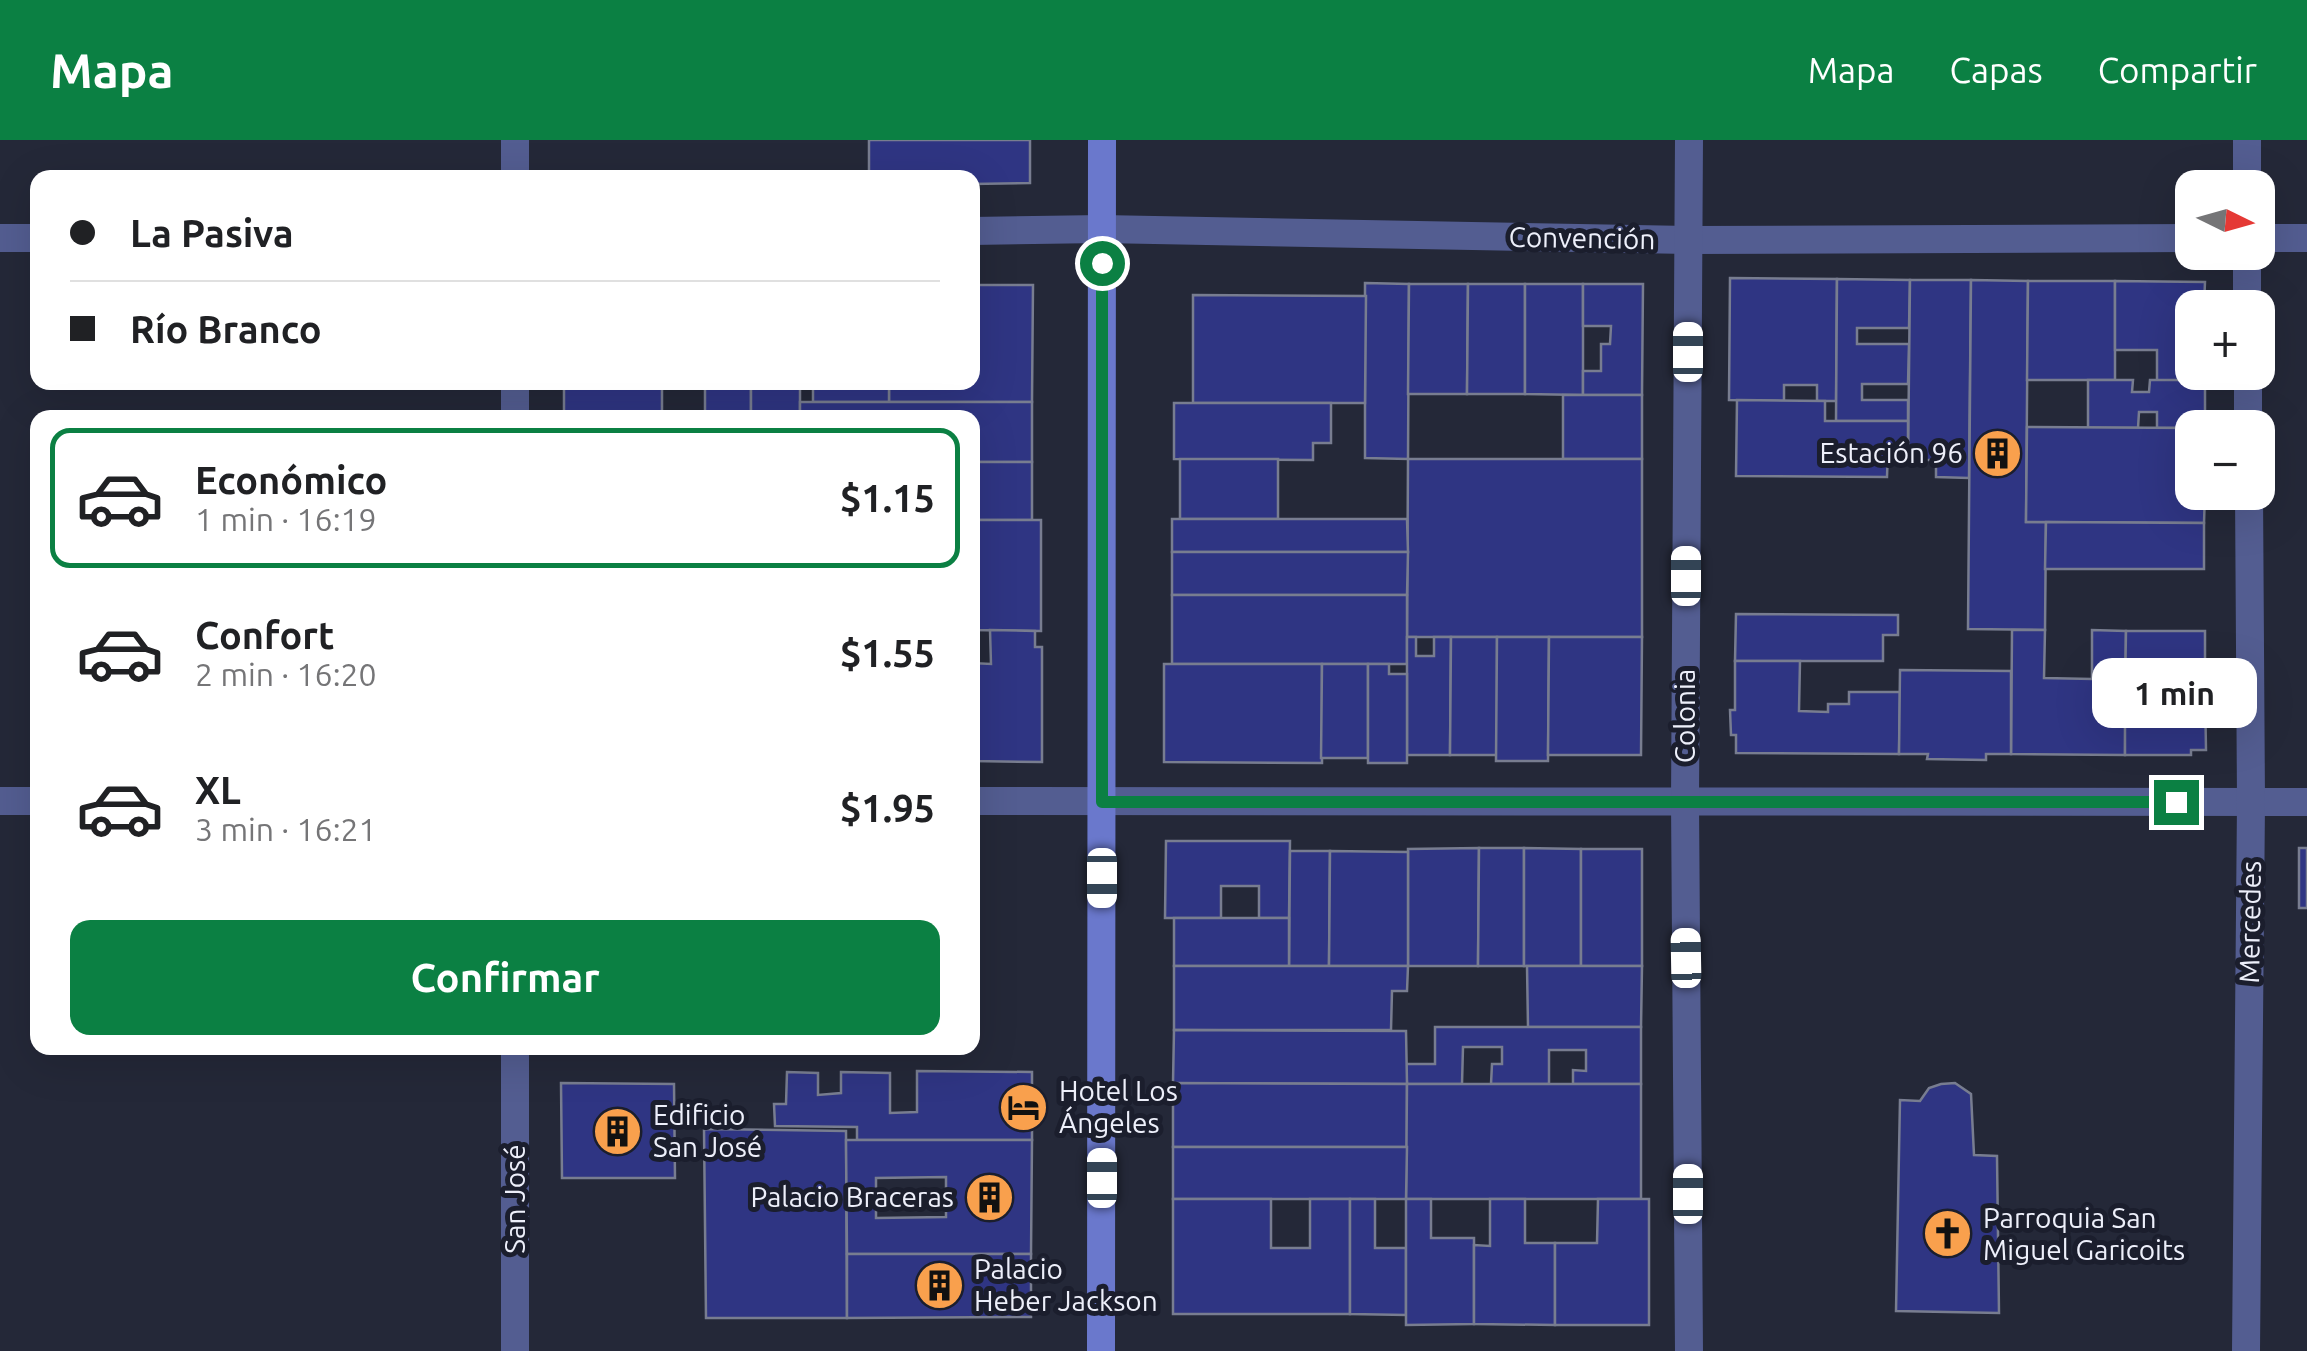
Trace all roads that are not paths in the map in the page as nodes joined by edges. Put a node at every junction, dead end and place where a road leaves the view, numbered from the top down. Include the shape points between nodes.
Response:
1 (515, 140) edge
2 (1102, 140) edge
3 (1689, 140) edge
4 (2247, 140) edge
5 (515, 170) edge
6 (2247, 170) edge
7 (1102, 229) junction
8 (980, 230) edge
9 (0, 238) edge
10 (30, 238) edge
11 (2175, 238) edge
12 (2275, 238) edge
13 (2307, 238) edge
14 (1689, 240) junction
15 (2249, 510) edge
16 (980, 800) edge
17 (0, 801) edge
18 (30, 801) edge
19 (1685, 801) junction
20 (1102, 802) junction
21 (2251, 802) junction
22 (2307, 802) edge
23 (516, 1055) edge
24 (515, 1351) edge
25 (1101, 1351) edge
26 (1689, 1351) edge
27 (2246, 1351) edge

1 - 5 street
2 - 7 main road
3 - 14 street, Colonia
4 - 6 street
7 - 8 street, Convención
7 - 14 street, Convención
7 - 20 main road
9 - 10 street
11 - 14 street, Convención
12 - 13 street
14 - 19 street, Colonia
15 - 21 street, Mercedes
16 - 20 street
17 - 18 street
19 - 20 street
19 - 21 street
19 - 26 street, Colonia
20 - 25 main road
21 - 22 street
21 - 27 street, Mercedes
23 - 24 street, San José

